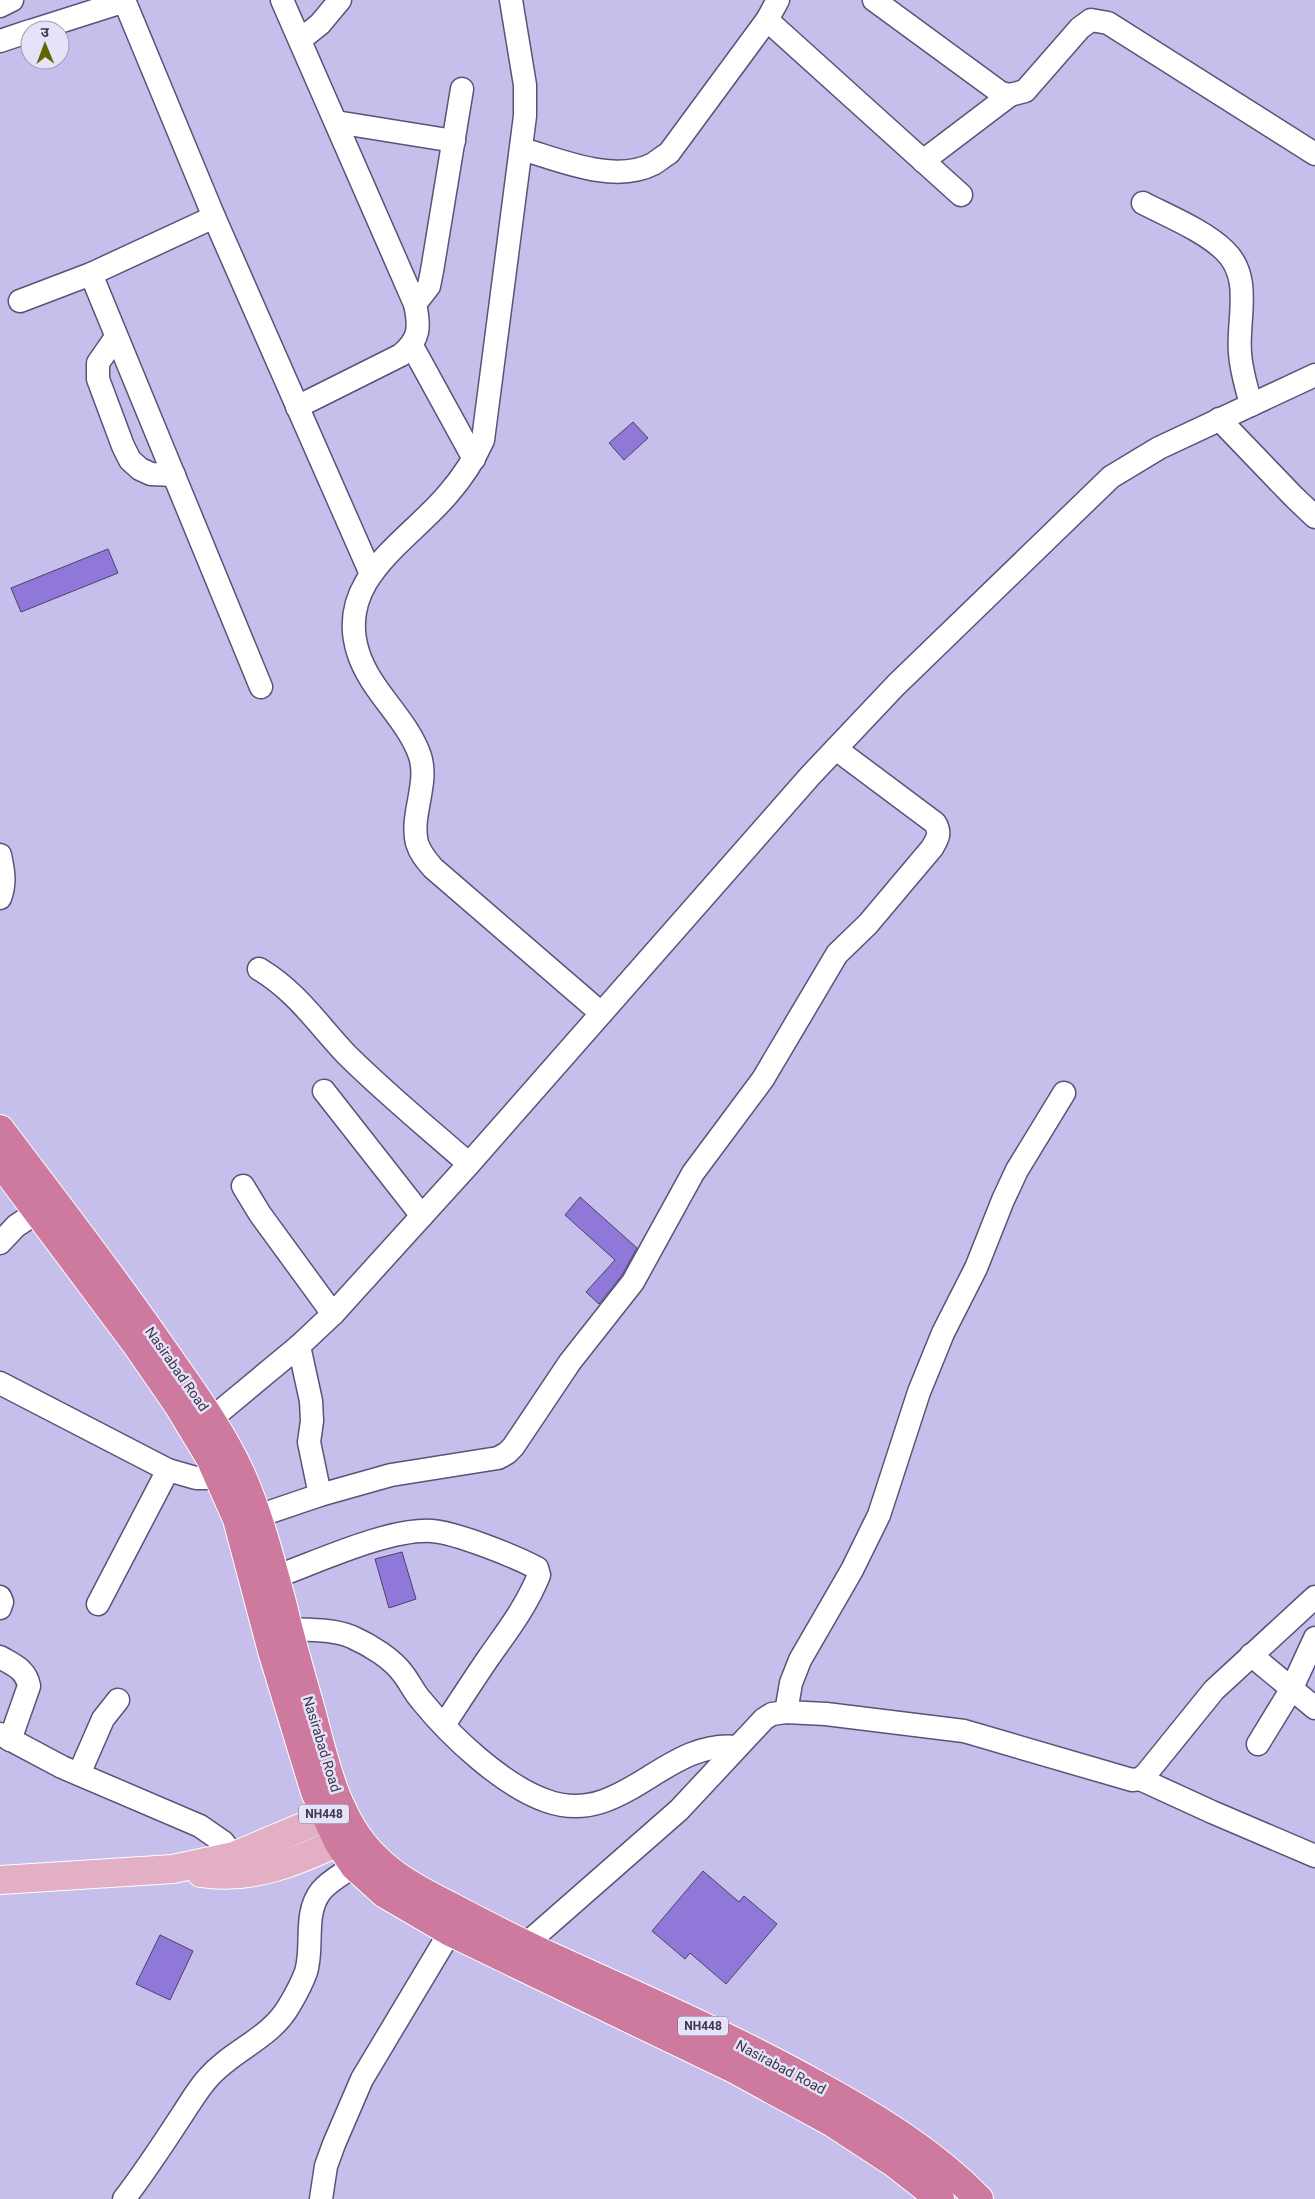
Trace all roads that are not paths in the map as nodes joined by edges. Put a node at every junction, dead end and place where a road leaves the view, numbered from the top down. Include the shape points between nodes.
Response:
1 (12, 0) edge
2 (282, 0) edge
3 (340, 0) edge
4 (511, 0) edge
5 (778, 0) edge
6 (874, 0) edge
7 (124, 1) edge
8 (0, 6) edge
9 (65, 20) edge
10 (767, 20) junction
11 (20, 34) edge
12 (300, 40) junction
13 (0, 41) edge
14 (462, 89) dead end
15 (1010, 95) junction
16 (336, 122) junction
17 (454, 141) junction
18 (522, 149) junction
19 (1315, 154) edge
20 (922, 161) junction
21 (961, 195) dead end
22 (1143, 203) dead end
23 (214, 217) junction
24 (91, 274) junction
25 (20, 301) dead end
26 (415, 304) junction
27 (116, 336) junction
28 (412, 346) junction
29 (1315, 375) edge
30 (1251, 405) junction
31 (297, 407) junction
32 (1219, 419) junction
33 (474, 459) junction
34 (174, 476) junction
35 (1315, 516) edge
36 (371, 574) junction
37 (261, 687) dead end
38 (836, 748) junction
39 (0, 854) edge
40 (0, 898) edge
41 (258, 969) dead end
42 (601, 1013) junction
43 (324, 1091) dead end
44 (1064, 1093) dead end
45 (0, 1128) edge
46 (0, 1162) edge
47 (469, 1164) junction
48 (243, 1186) dead end
49 (38, 1212) junction
50 (422, 1216) junction
51 (0, 1243) edge
52 (334, 1314) junction
53 (299, 1346) junction
54 (0, 1383) edge
55 (211, 1419) junction
56 (168, 1470) junction
57 (219, 1478) junction
58 (320, 1495) junction
59 (258, 1516) junction
60 (275, 1577) junction
61 (0, 1597) edge
62 (1315, 1598) edge
63 (98, 1604) dead end
64 (0, 1608) edge
65 (288, 1629) junction
66 (1315, 1638) edge
67 (1251, 1655) junction
68 (0, 1657) edge
69 (1291, 1690) junction
70 (118, 1700) dead end
71 (1315, 1708) edge
72 (786, 1712) junction
73 (444, 1725) junction
74 (5, 1737) edge
75 (1258, 1744) dead end
76 (738, 1747) junction
77 (78, 1774) junction
78 (1140, 1779) junction
79 (335, 1814) junction
80 (347, 1838) junction
81 (234, 1856) junction
82 (1315, 1856) edge
83 (354, 1866) junction
84 (172, 1869) junction
85 (0, 1880) edge
86 (450, 1932) junction
87 (525, 1945) junction
88 (124, 2199) edge
89 (321, 2199) edge
90 (940, 2199) edge
91 (979, 2199) edge

1 - 8 street
2 - 12 street
3 - 12 street via 320,24
4 - 18 street via 525,85
5 - 10 street
6 - 15 street via 1001,93
7 - 9 street
7 - 23 street
10 - 18 street via 668,153 652,164 634,170 609,172 586,169
10 - 20 street
11 - 13 street
12 - 16 street
14 - 17 street
15 - 19 street via 1025,91 1080,28 1091,20 1100,20
15 - 20 street
16 - 17 street
16 - 26 street
17 - 26 street via 429,286
18 - 33 street via 504,262 486,422 483,440
20 - 21 street
22 - 30 street via 1207,237 1225,250 1236,265 1241,282 1240,353
23 - 24 street
23 - 31 street
24 - 25 street
24 - 27 street
26 - 28 street via 418,333
27 - 34 street
27 - 34 street via 98,363 98,379 123,446 130,460 140,469 151,474
28 - 31 street via 401,355
28 - 33 street
29 - 30 street
30 - 32 street
31 - 36 street
32 - 35 street
32 - 38 street via 1159,448 1111,477 896,685
33 - 36 street via 448,495 386,555
34 - 37 street
36 - 42 street via 359,595 353,636 369,675 420,757 423,774 417,842 423,856
38 - 42 street
38 - 58 street via 935,823 938,837 868,924 836,954 764,1079 693,1173 633,1282 570,1362 507,1453 498,1458 391,1475
39 - 40 street via 4,889
41 - 47 street via 280,982 346,1054
42 - 47 street
43 - 50 street
44 - 72 street via 1017,1170 976,1268 943,1333 879,1515 852,1570 800,1660 790,1683
45 - 55 highway, Nasirabad Road / NH448 via 146,1325
46 - 49 highway, Nasirabad Road / NH448
47 - 50 street
48 - 52 street
49 - 51 street via 16,1226
49 - 57 highway, Nasirabad Road / NH448 via 178,1405 200,1438
50 - 52 street
52 - 53 street
53 - 55 street
53 - 58 street via 312,1401 309,1442
54 - 56 street
55 - 59 highway, Nasirabad Road / NH448 via 242,1475
56 - 57 street via 183,1476
56 - 63 street
57 - 79 highway, Nasirabad Road / NH448 via 238,1519 315,1792
58 - 59 street
59 - 60 highway, Nasirabad Road / NH448
60 - 65 highway, Nasirabad Road / NH448
60 - 73 street via 393,1535 431,1531 461,1538 536,1568 539,1575 513,1626
61 - 64 street
62 - 67 street
65 - 73 street via 339,1633 387,1658
65 - 79 highway, Nasirabad Road / NH448 via 326,1767
66 - 69 street
67 - 69 street
67 - 78 street via 1214,1690
68 - 74 street via 23,1671 29,1686
69 - 71 street
69 - 75 street
70 - 77 street via 103,1719
72 - 76 street via 764,1719
72 - 78 street via 964,1731 1132,1780
73 - 76 street via 486,1765 531,1794 548,1802 583,1807 615,1798 695,1752
74 - 77 street
76 - 87 street via 678,1810
77 - 81 street via 200,1826 222,1842
78 - 82 street
79 - 80 highway, Nasirabad Road / NH448
79 - 81 main road
80 - 83 highway, Nasirabad Road / NH448
80 - 84 main road via 282,1865 239,1874 213,1875
80 - 87 highway, Nasirabad Road / NH448 via 409,1884
81 - 84 main road
83 - 86 highway, Nasirabad Road / NH448 via 385,1894
83 - 88 street via 330,1882 315,1902 306,1973 289,2007 266,2033 207,2078
84 - 85 main road
86 - 89 street via 362,2079 326,2166
86 - 90 highway, Nasirabad Road / NH448 via 744,2075 841,2128
87 - 91 highway, Nasirabad Road / NH448 via 697,2023 794,2072 899,2134 961,2181

